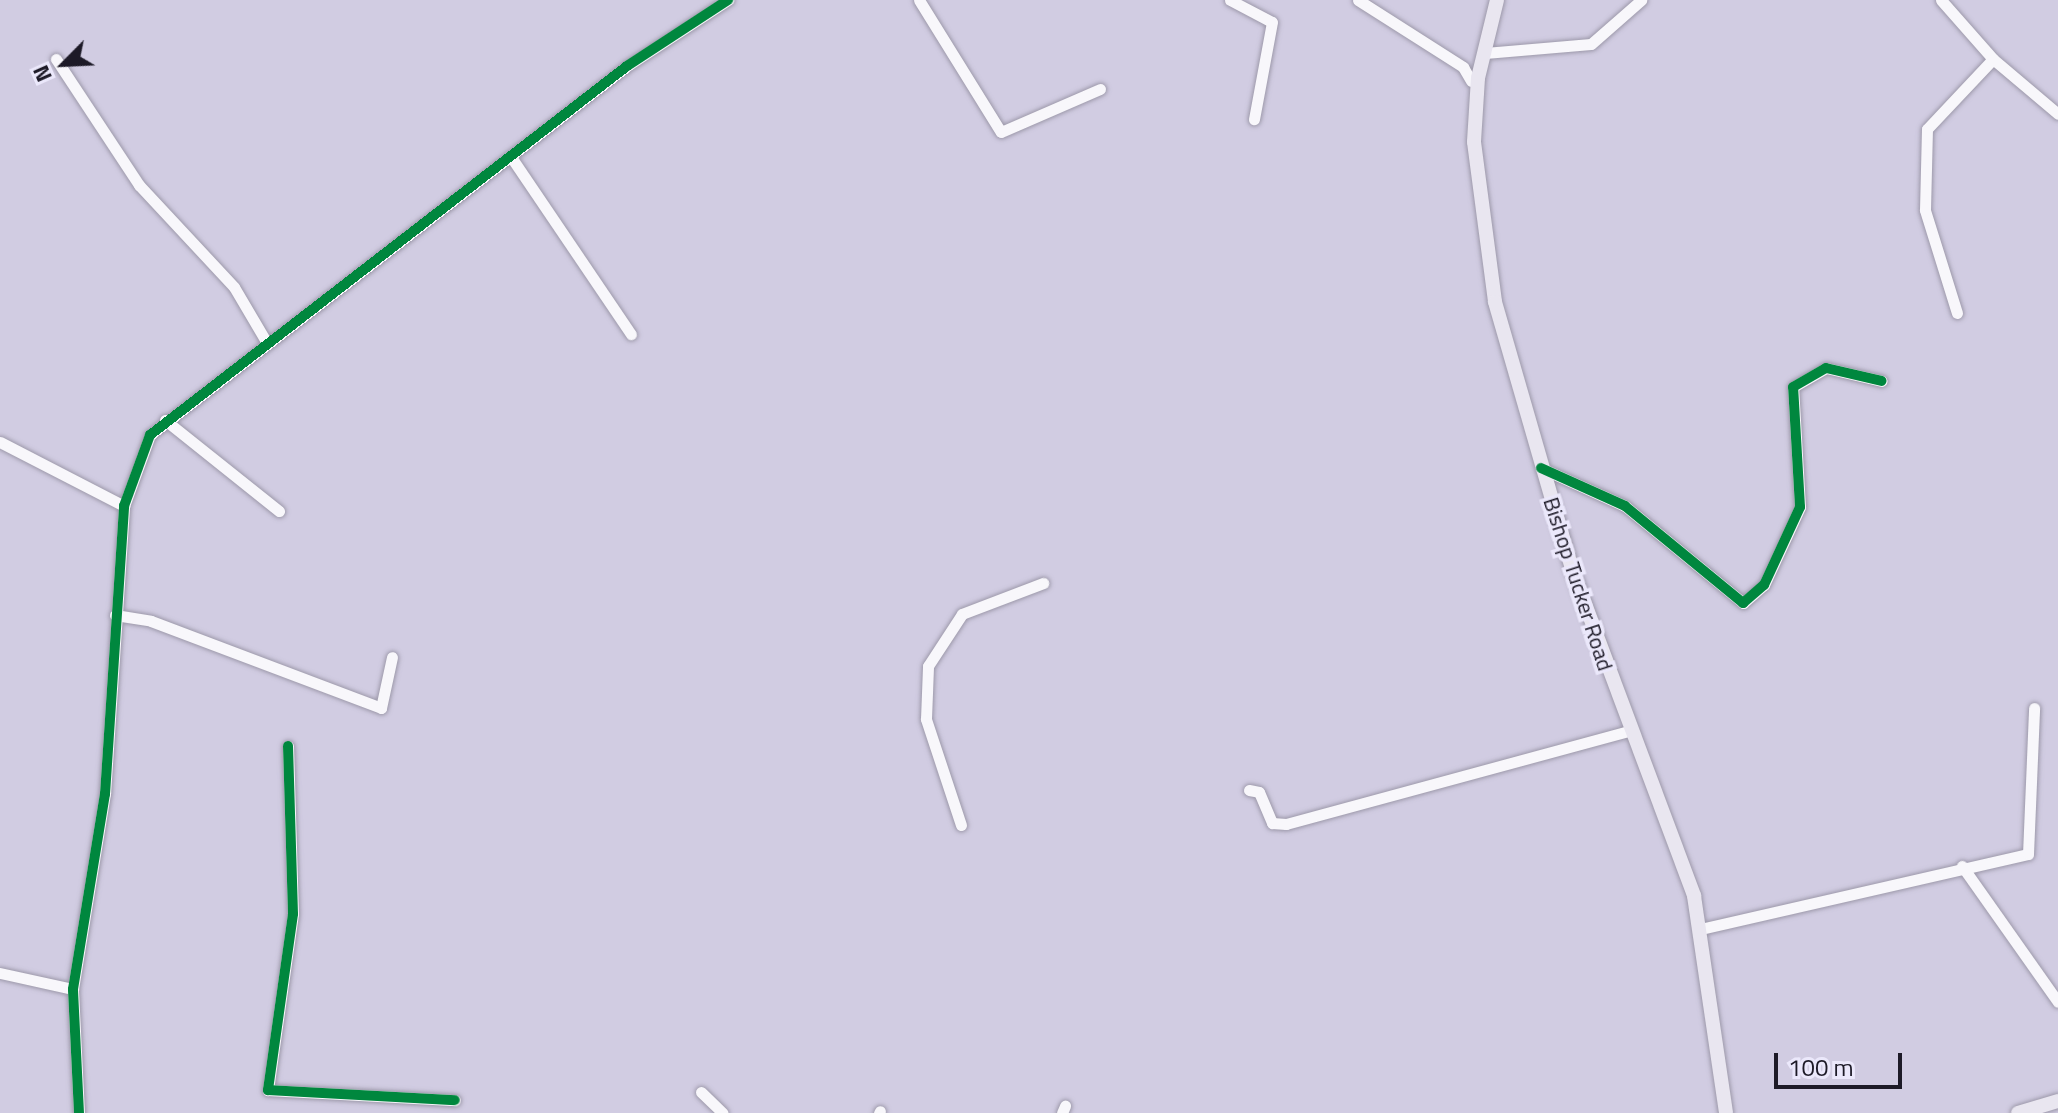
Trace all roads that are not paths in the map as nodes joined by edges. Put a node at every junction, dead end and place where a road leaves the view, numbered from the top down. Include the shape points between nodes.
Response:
1 (728, 0) edge
2 (919, 0) edge
3 (1230, 0) edge
4 (1358, 0) edge
5 (1497, 0) edge
6 (1641, 0) edge
7 (1941, 0) edge
8 (1485, 53) junction
9 (56, 59) dead end
10 (1993, 59) junction
11 (1471, 81) dead end
12 (1100, 89) dead end
13 (2058, 114) edge
14 (1254, 119) dead end
15 (511, 157) junction
16 (1957, 313) dead end
17 (631, 334) dead end
18 (267, 343) junction
19 (1882, 381) dead end
20 (165, 420) junction
21 (0, 442) edge
22 (1541, 468) junction
23 (124, 506) junction
24 (279, 511) dead end
25 (1043, 583) dead end
26 (115, 615) junction
27 (392, 657) dead end
28 (2034, 708) dead end
29 (1628, 731) junction
30 (288, 746) dead end
31 (1249, 790) dead end
32 (961, 825) dead end
33 (1962, 866) junction
34 (1701, 929) junction
35 (0, 973) edge
36 (73, 989) junction
37 (2058, 1002) edge
38 (701, 1092) dead end
39 (455, 1100) dead end
40 (2058, 1101) edge
41 (79, 1113) edge
42 (723, 1113) edge
43 (1726, 1113) edge
44 (2018, 1113) edge

1 - 15 street via 627,66
2 - 12 street via 1001,132
3 - 14 street via 1272,22
4 - 11 street via 1463,67
5 - 8 main road, Bishop Tucker Road
6 - 8 street via 1591,44
7 - 10 street
8 - 22 main road, Bishop Tucker Road via 1474,142 1482,228
9 - 18 street via 145,193 234,287
10 - 13 street
10 - 16 street via 1927,129 1925,210
15 - 17 street
15 - 18 street
18 - 20 street
19 - 22 street via 1826,368 1793,387 1800,507 1764,585 1743,603 1625,506
20 - 23 street via 136,460
20 - 24 street
21 - 23 street
22 - 29 main road, Bishop Tucker Road
23 - 26 street
25 - 32 street via 962,614 928,666 926,719
26 - 27 street via 151,621 381,708
26 - 36 street via 105,794
28 - 33 street via 2032,850
29 - 31 street via 1286,824 1272,823 1258,790
29 - 34 main road, Bishop Tucker Road via 1685,869
30 - 39 street via 293,914 268,1090
33 - 34 street
33 - 37 street
34 - 43 main road, Bishop Tucker Road
35 - 36 street
36 - 41 street
38 - 42 street
40 - 44 main road

